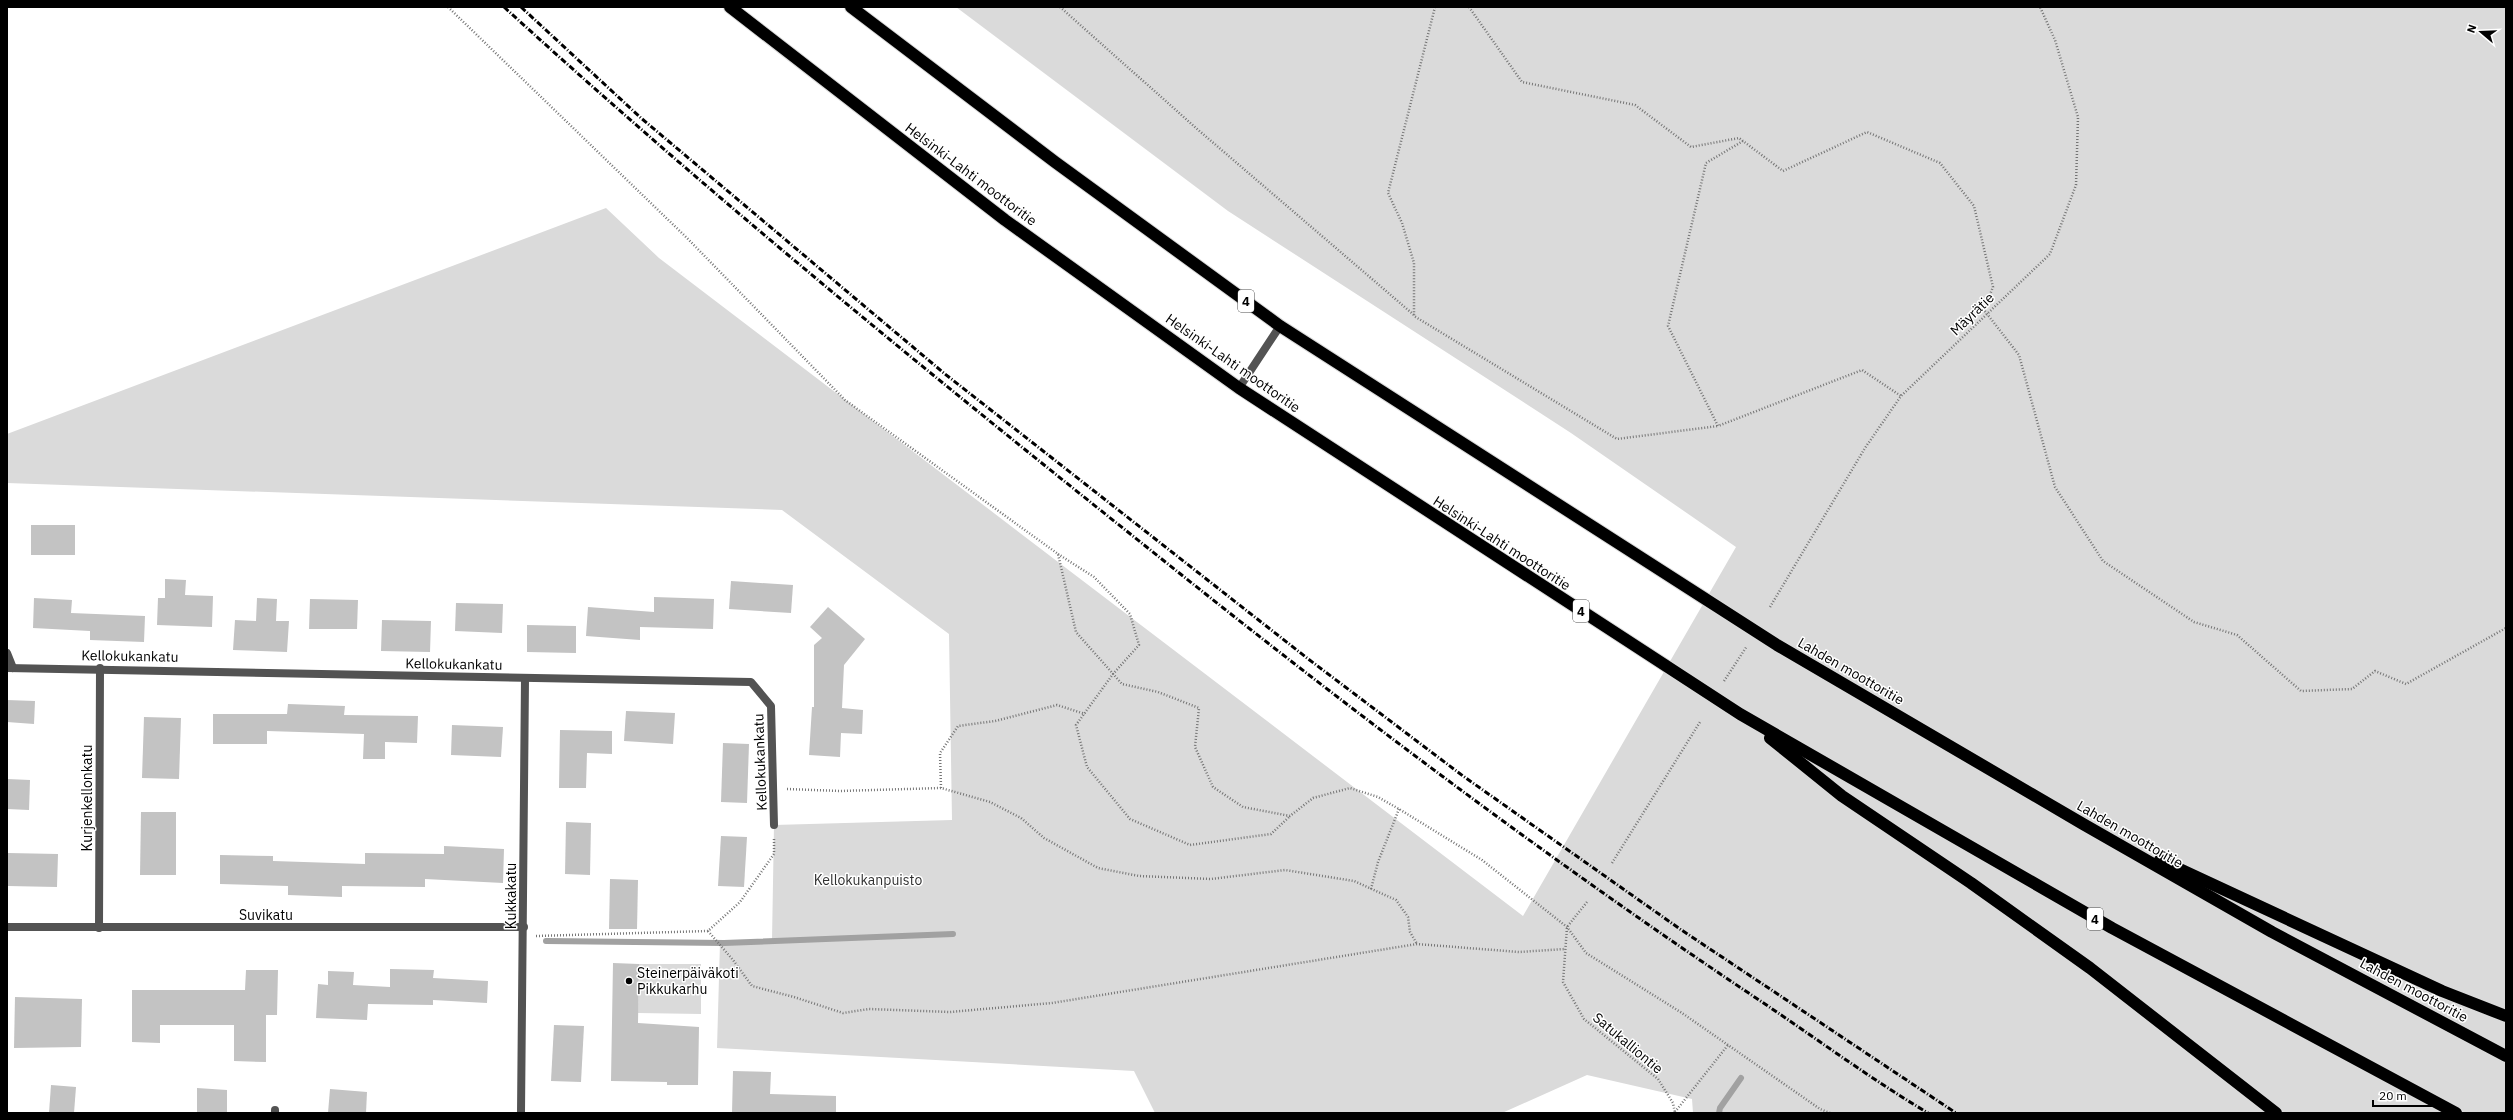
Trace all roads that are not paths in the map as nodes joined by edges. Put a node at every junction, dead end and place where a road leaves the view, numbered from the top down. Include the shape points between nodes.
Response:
1 (730, 7) edge
2 (851, 7) edge
3 (1280, 326) junction
4 (1239, 388) junction
5 (7, 653) edge
6 (10, 668) edge
7 (100, 668) junction
8 (525, 679) junction
9 (1740, 714) junction
10 (2083, 824) junction
11 (774, 825) road end
12 (7, 927) edge
13 (99, 928) junction
14 (524, 931) junction
15 (2506, 1016) edge
16 (2506, 1056) edge
17 (521, 1113) edge
18 (2276, 1113) edge
19 (2456, 1113) edge

1 - 4 highway, Helsinki-Lahti moottoritie / 4 via 1005,220
2 - 3 highway, 4 via 1055,162
3 - 4 street
3 - 10 highway, Lahden moottoritie / 4 via 1776,644
4 - 9 highway, Helsinki-Lahti moottoritie / 4
5 - 6 street
6 - 7 street, Kellokukankatu
7 - 8 street, Kellokukankatu
7 - 13 street, Kurjenkellonkatu
8 - 11 street, Kellokukankatu via 751,682 771,706
8 - 14 street, Kukkakatu
9 - 18 highway via 1842,796 1971,883 2090,968
9 - 19 highway, 4 via 2112,928
10 - 15 highway via 2442,991
10 - 16 highway, Lahden moottoritie / 4 via 2272,932
12 - 13 street, Suvikatu
13 - 14 street, Suvikatu
14 - 17 street, Kukkakatu

